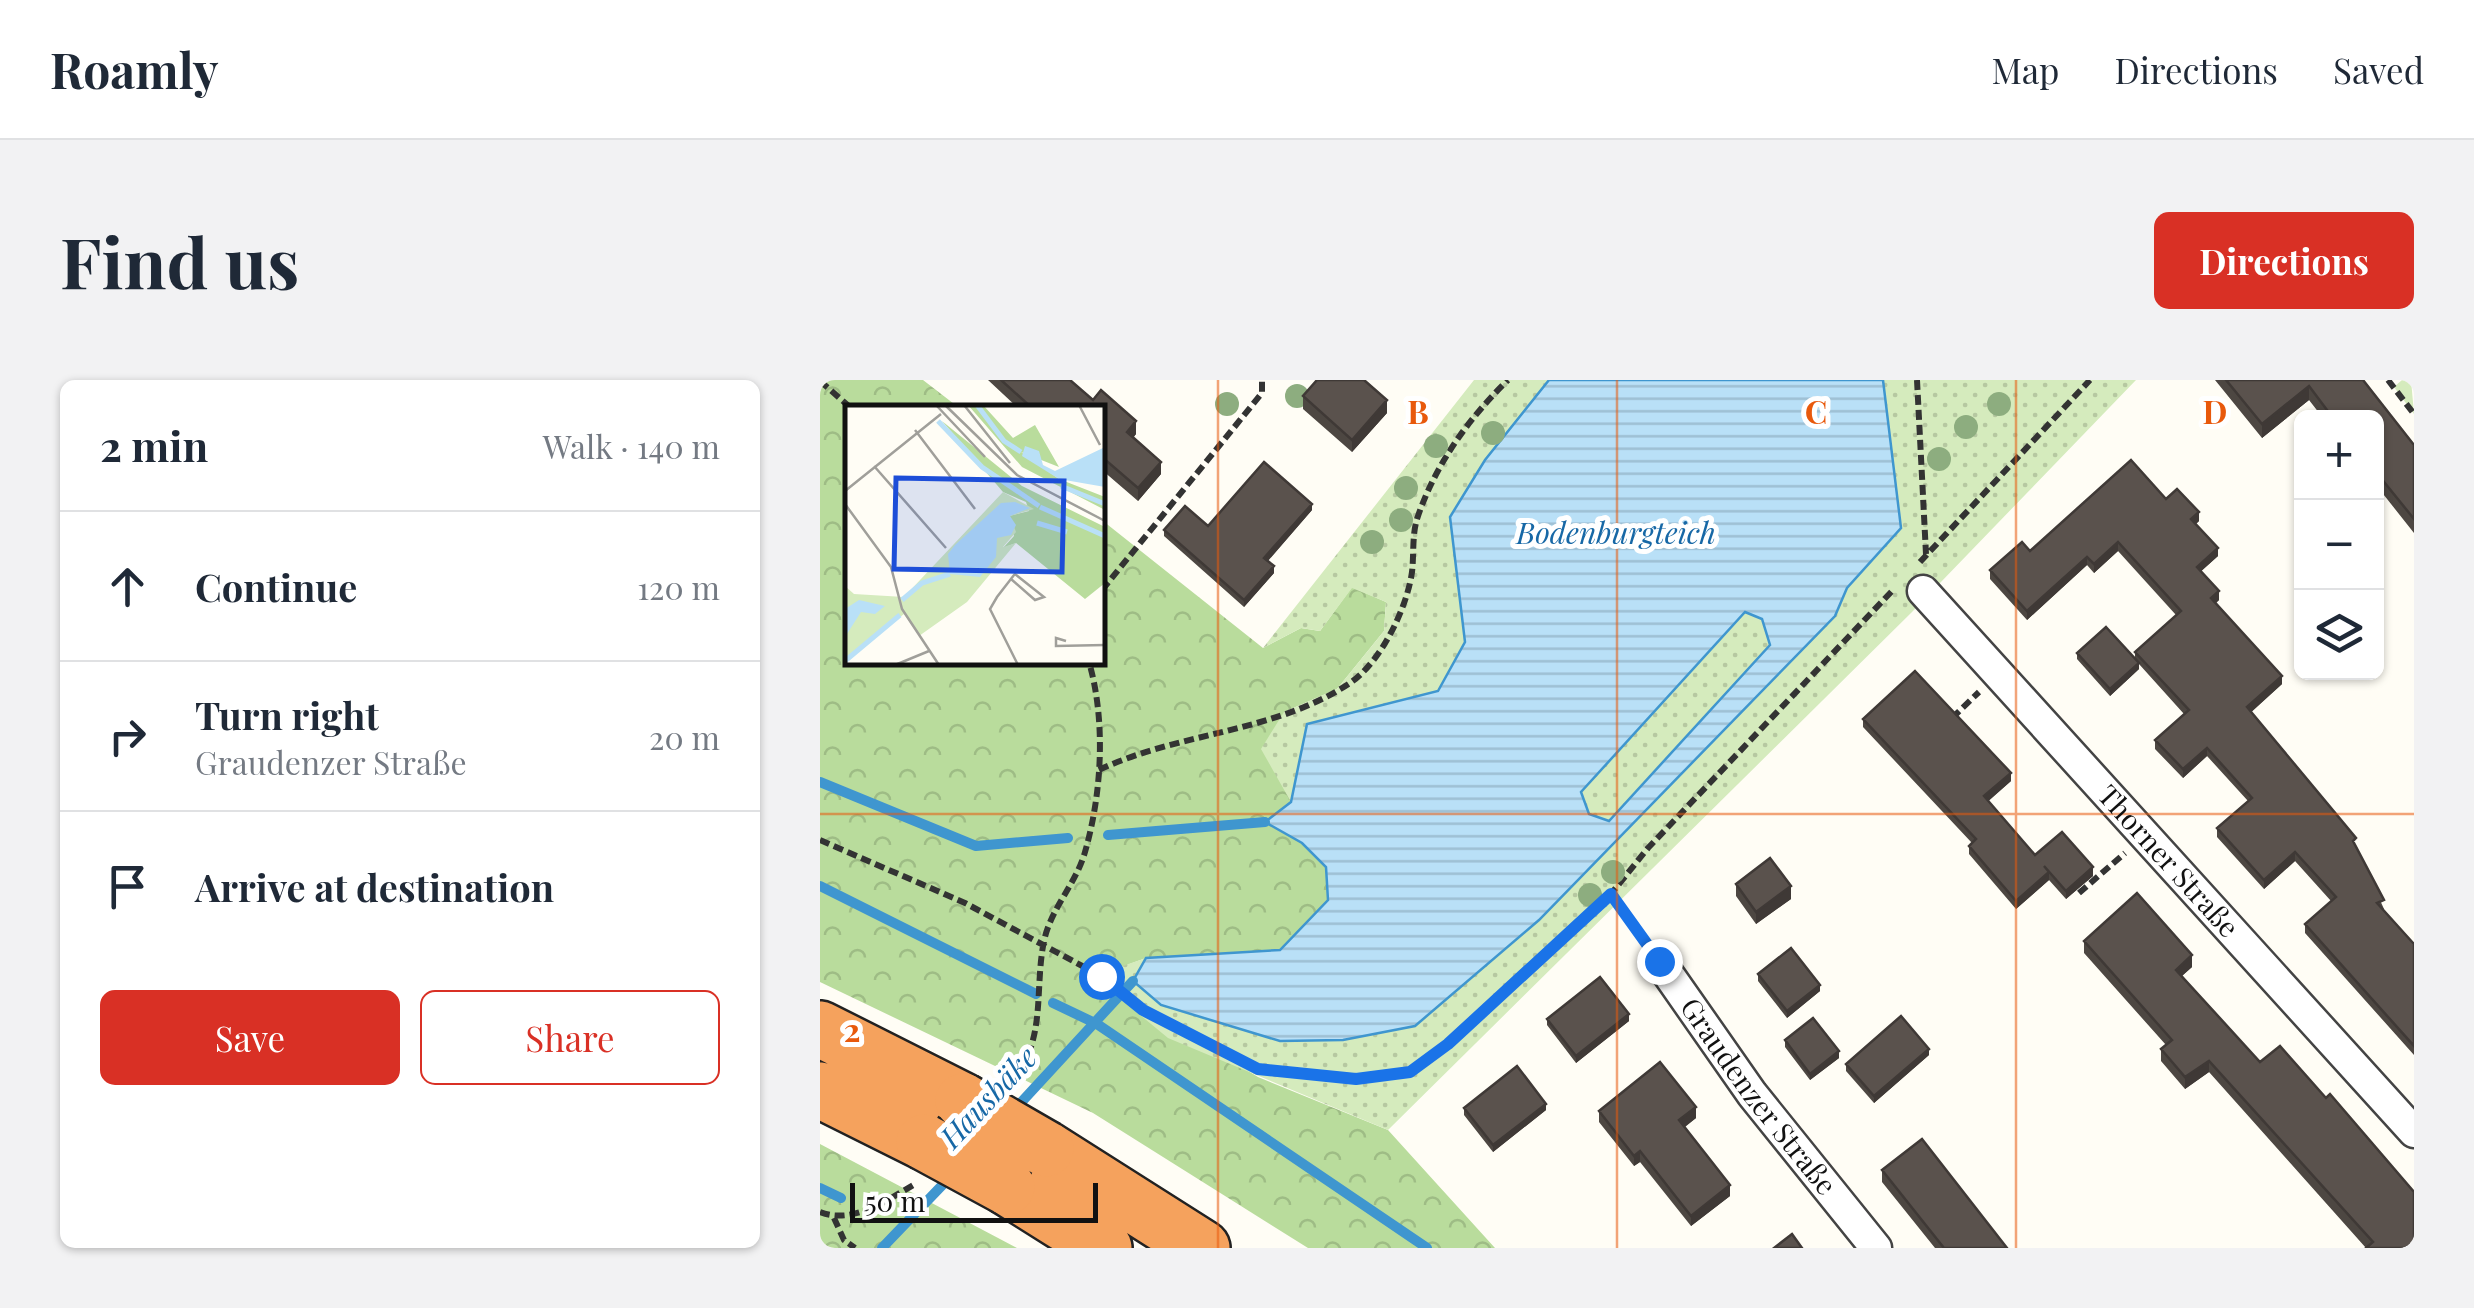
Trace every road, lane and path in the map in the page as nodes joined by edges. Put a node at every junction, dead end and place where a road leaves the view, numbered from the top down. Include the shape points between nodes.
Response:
1 (1262, 380) edge
2 (1508, 380) edge
3 (1917, 380) edge
4 (2090, 380) edge
5 (2388, 380) edge
6 (820, 382) edge
7 (847, 405) edge
8 (2414, 414) edge
9 (1926, 555) junction
10 (1105, 586) edge
11 (1922, 591) dead end
12 (1090, 665) edge
13 (1998, 674) junction
14 (1944, 725) edge
15 (1099, 770) junction
16 (2145, 835) junction
17 (820, 840) edge
18 (2079, 893) edge
19 (1611, 894) junction
20 (1043, 946) junction
21 (1659, 961) joint
22 (820, 1029) edge
23 (820, 1090) edge
24 (2414, 1132) edge
25 (820, 1212) edge
26 (1154, 1216) junction
27 (855, 1248) edge
28 (1104, 1248) edge
29 (1202, 1248) edge
30 (1242, 1248) edge
31 (1876, 1248) edge

1 - 10 path via 1262,392
2 - 15 path via 1456,438 1434,478 1416,523 1399,617 1352,682 1295,710 1138,752
3 - 9 path
4 - 9 path
5 - 8 path
6 - 7 path
9 - 19 path
11 - 13 street, Thorner Straße
12 - 15 path via 1097,689
13 - 14 path
13 - 16 street, Thorner Straße
15 - 20 path via 1084,854 1050,914
16 - 18 path
16 - 24 street, Thorner Straße
17 - 20 path via 966,902
19 - 20 path via 1410,1072 1356,1079 1258,1069 1143,1010 1101,976
19 - 21 path
21 - 31 street, Graudenzer Straße via 1752,1094
22 - 26 highway, bridge via 962,1101
23 - 28 highway, bridge via 1007,1187
25 - 27 path via 834,1218
26 - 29 highway
26 - 30 highway

